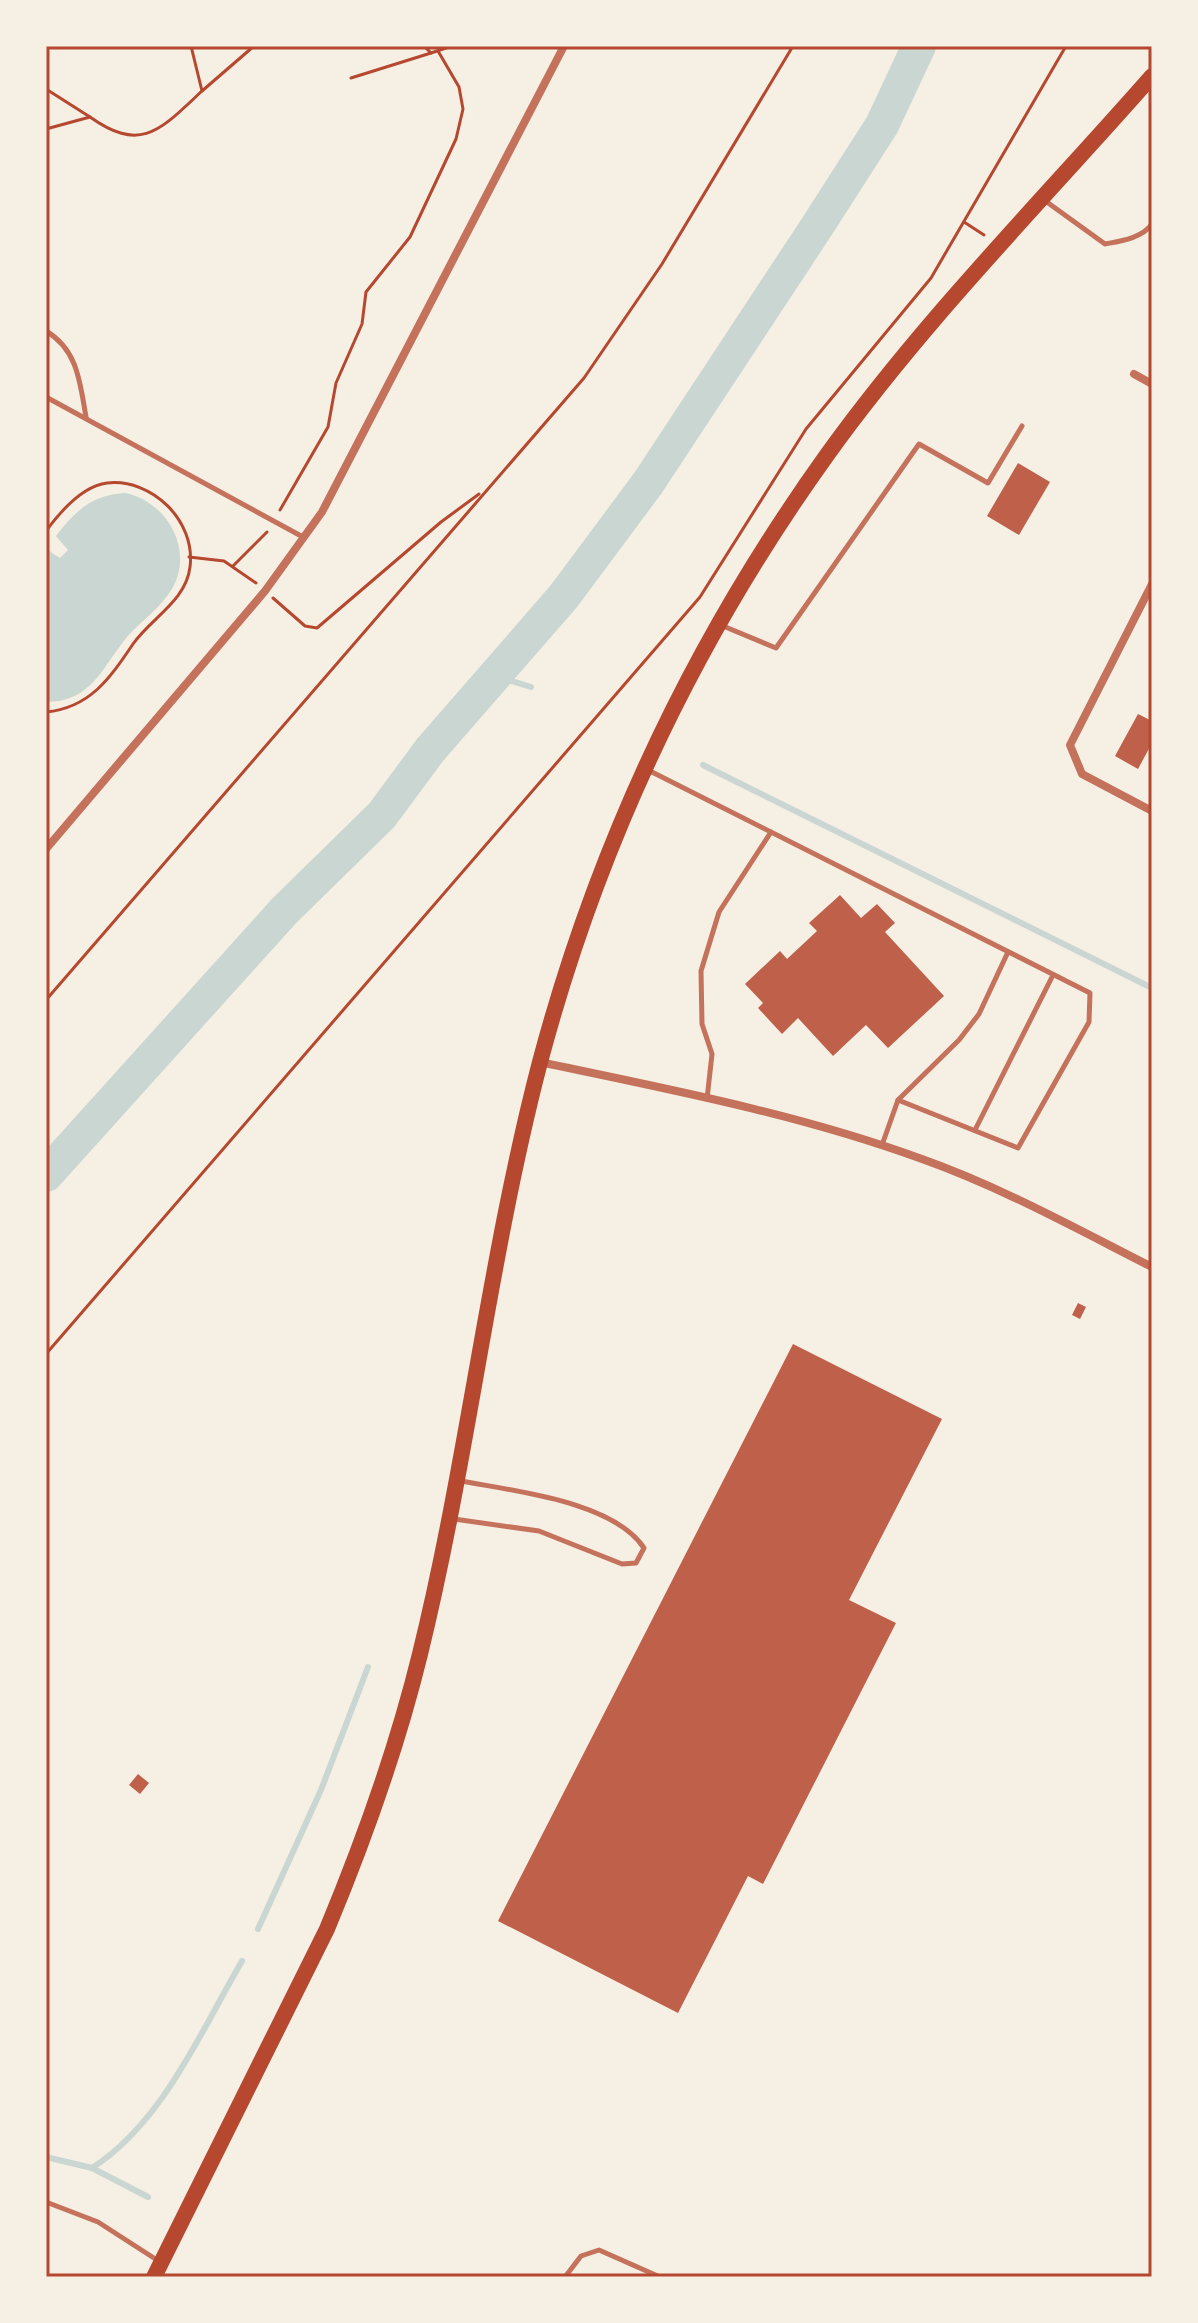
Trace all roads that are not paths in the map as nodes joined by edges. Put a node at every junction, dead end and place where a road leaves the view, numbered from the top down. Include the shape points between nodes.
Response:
1 (564, 46) edge
2 (1152, 76) edge
3 (1044, 199) junction
4 (1152, 224) edge
5 (46, 331) edge
6 (1134, 374) dead end
7 (1152, 384) edge
8 (46, 397) edge
9 (86, 417) junction
10 (1022, 426) dead end
11 (304, 537) junction
12 (1152, 584) edge
13 (719, 624) junction
14 (644, 768) junction
15 (1152, 811) edge
16 (771, 832) junction
17 (46, 849) edge
18 (1008, 952) junction
19 (1053, 975) junction
20 (540, 1062) junction
21 (707, 1099) junction
22 (898, 1100) junction
23 (975, 1130) junction
24 (882, 1146) junction
25 (1152, 1267) edge
26 (456, 1480) junction
27 (448, 1518) junction
28 (46, 2202) edge
29 (158, 2270) edge
30 (565, 2277) edge
31 (660, 2277) edge

1 - 11 street via 341,480
2 - 3 main road
3 - 4 lane via 1105,244 1125,241
3 - 13 main road via 867,402 758,557
5 - 9 lane via 61,340 78,371
6 - 7 street
8 - 9 lane
9 - 11 lane
10 - 13 lane via 988,483 919,444 776,648
11 - 17 street via 265,591
12 - 15 street via 1070,745 1082,774
13 - 14 main road
14 - 16 lane
14 - 20 main road via 597,876
16 - 18 lane
16 - 21 lane via 719,912 701,971 702,1024 712,1054
18 - 19 lane
18 - 22 lane via 979,1014
19 - 23 lane
19 - 23 lane via 1090,993 1089,1022 1018,1148
20 - 21 street
20 - 26 main road
21 - 24 street
22 - 23 lane
22 - 24 lane
24 - 25 street via 1034,1208
26 - 27 main road
26 - 27 lane via 569,1501 635,1535 644,1548 636,1563 622,1564 539,1531
27 - 29 main road via 415,1671 350,1874
28 - 29 lane via 98,2222
30 - 31 lane via 581,2256 599,2250

